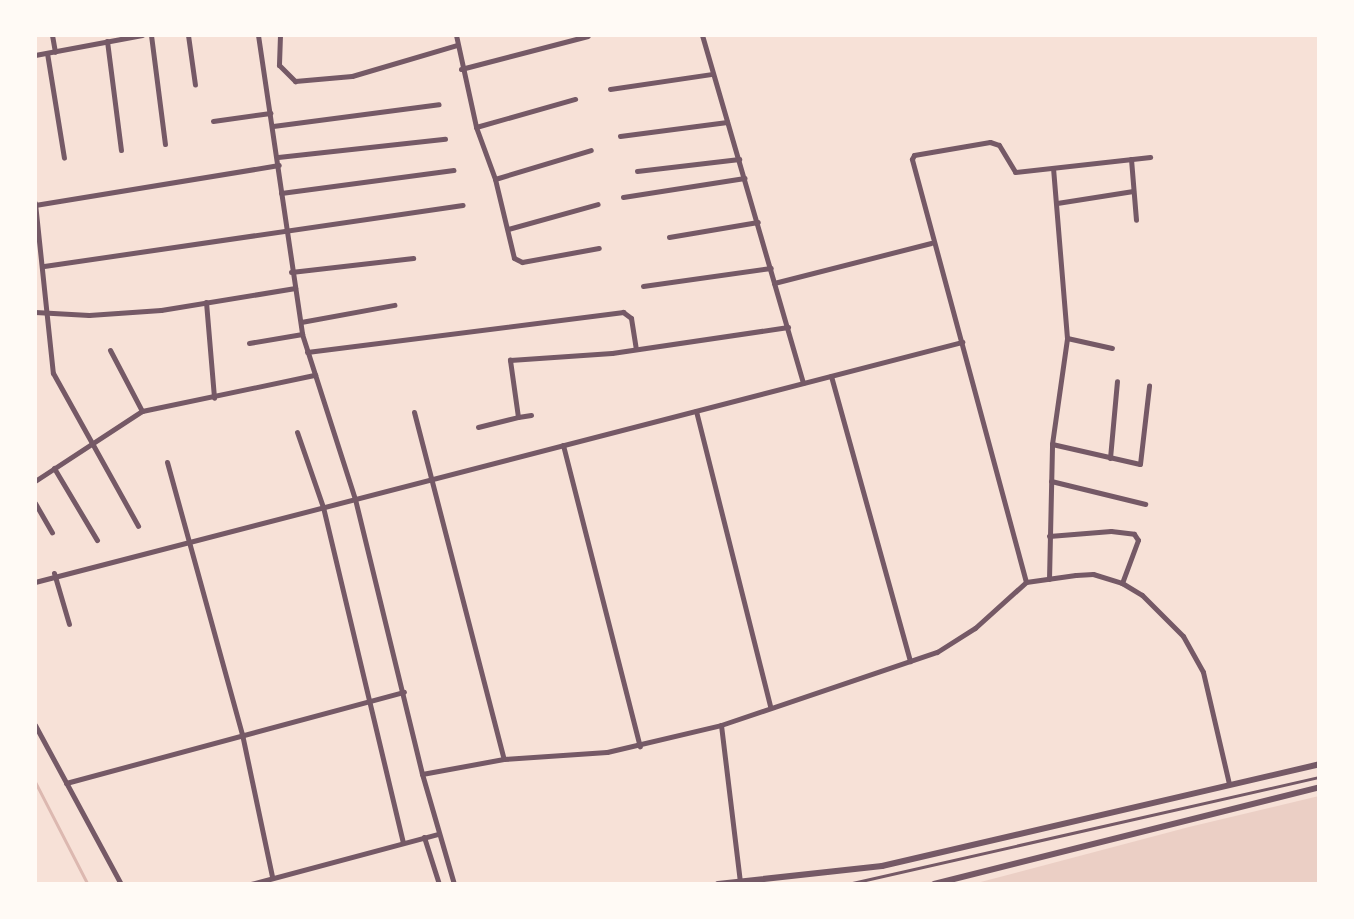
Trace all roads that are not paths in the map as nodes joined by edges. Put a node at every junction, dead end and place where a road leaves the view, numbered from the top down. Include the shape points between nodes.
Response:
1 (52, 35) edge
2 (90, 35) edge
3 (142, 35) edge
4 (151, 35) edge
5 (188, 35) edge
6 (258, 35) edge
7 (264, 35) edge
8 (280, 35) edge
9 (456, 35) edge
10 (702, 35) edge
11 (588, 36) edge
12 (107, 41) junction
13 (92, 45) junction
14 (457, 45) junction
15 (55, 52) junction
16 (47, 53) junction
17 (35, 55) edge
18 (461, 69) junction
19 (711, 74) junction
20 (195, 85) dead end
21 (610, 89) dead end
22 (575, 99) dead end
23 (439, 104) dead end
24 (270, 113) junction
25 (213, 121) dead end
26 (727, 122) junction
27 (273, 126) junction
28 (476, 127) junction
29 (620, 136) dead end
30 (445, 139) dead end
31 (165, 144) dead end
32 (121, 150) dead end
33 (591, 150) dead end
34 (278, 157) junction
35 (1150, 157) dead end
36 (64, 158) dead end
37 (739, 159) junction
38 (1131, 159) junction
39 (279, 165) junction
40 (1053, 169) junction
41 (453, 170) dead end
42 (637, 171) dead end
43 (745, 178) junction
44 (495, 179) junction
45 (1133, 191) junction
46 (281, 193) junction
47 (623, 197) dead end
48 (1057, 202) junction
49 (35, 204) edge
50 (598, 204) dead end
51 (463, 205) dead end
52 (1136, 220) dead end
53 (758, 222) junction
54 (284, 229) junction
55 (508, 229) junction
56 (669, 237) dead end
57 (931, 243) junction
58 (599, 248) dead end
59 (413, 258) dead end
60 (44, 266) junction
61 (771, 268) junction
62 (291, 271) junction
63 (774, 283) junction
64 (643, 285) dead end
65 (295, 288) junction
66 (206, 302) junction
67 (394, 305) dead end
68 (43, 311) junction
69 (35, 312) edge
70 (301, 323) junction
71 (788, 327) junction
72 (302, 334) junction
73 (1067, 338) junction
74 (962, 342) junction
75 (249, 343) dead end
76 (1112, 348) dead end
77 (636, 349) junction
78 (110, 350) dead end
79 (307, 352) junction
80 (315, 375) junction
81 (831, 376) junction
82 (1117, 381) dead end
83 (803, 383) junction
84 (1149, 386) dead end
85 (214, 398) junction
86 (142, 411) junction
87 (696, 411) junction
88 (414, 412) dead end
89 (531, 415) dead end
90 (518, 417) junction
91 (478, 427) dead end
92 (297, 432) dead end
93 (89, 443) junction
94 (1052, 444) junction
95 (564, 445) junction
96 (1110, 458) junction
97 (167, 462) dead end
98 (54, 468) junction
99 (433, 479) junction
100 (35, 481) edge
101 (1051, 481) junction
102 (355, 499) junction
103 (35, 503) edge
104 (1145, 504) dead end
105 (323, 507) junction
106 (138, 526) dead end
107 (52, 532) dead end
108 (1049, 536) junction
109 (97, 540) dead end
110 (191, 540) junction
111 (54, 573) junction
112 (1049, 579) junction
113 (35, 582) edge
114 (1026, 582) junction
115 (1122, 583) junction
116 (69, 624) dead end
117 (910, 662) junction
118 (404, 692) junction
119 (372, 700) junction
120 (770, 706) junction
121 (721, 724) junction
122 (35, 725) edge
123 (242, 734) junction
124 (640, 746) junction
125 (504, 759) junction
126 (1319, 765) edge
127 (422, 774) junction
128 (1319, 777) edge
129 (66, 783) junction
130 (1229, 783) junction
131 (1319, 788) edge
132 (438, 834) junction
133 (424, 837) junction
134 (403, 842) junction
135 (441, 843) junction
136 (427, 849) junction
137 (272, 876) junction
138 (740, 883) edge
139 (121, 884) edge
140 (251, 884) edge
141 (439, 884) edge
142 (454, 884) edge
143 (718, 884) edge
144 (848, 884) edge
145 (934, 884) edge

1 - 15 street
2 - 13 street
3 - 12 street
4 - 31 street
5 - 20 street
6 - 7 street
6 - 24 street
8 - 14 street via 279,65 295,81 352,76
9 - 14 street
10 - 19 street
11 - 18 street
12 - 13 street
12 - 32 street
13 - 15 street
14 - 18 street
15 - 16 street
16 - 17 street
16 - 36 street
18 - 28 street
19 - 21 street
19 - 26 street
22 - 28 street
23 - 27 street
24 - 25 street
24 - 27 street
26 - 29 street
26 - 37 street
27 - 34 street
28 - 44 street
30 - 34 street
33 - 44 street
34 - 39 street
35 - 38 street
37 - 42 street
37 - 43 street
38 - 40 street
38 - 45 street
39 - 46 street
39 - 49 street
40 - 48 street
40 - 57 street via 1015,172 999,145 990,142 914,155 912,165
41 - 46 street
43 - 47 street
43 - 53 street
44 - 55 street
45 - 48 street
45 - 52 street
46 - 54 street
48 - 73 street
49 - 60 street
50 - 55 street
51 - 54 street
53 - 56 street
53 - 61 street
54 - 60 street
54 - 62 street
55 - 58 street via 514,258 522,262
57 - 63 street
57 - 74 street
59 - 62 street
60 - 68 street
61 - 63 street
61 - 64 street
62 - 65 street
63 - 71 street
65 - 66 street
65 - 70 street
66 - 68 street via 89,315
66 - 85 street
67 - 70 street
68 - 69 street
68 - 93 street via 53,373
70 - 72 street
71 - 77 street
71 - 83 street
72 - 75 street
72 - 79 street
73 - 76 street
73 - 94 street
74 - 81 street
74 - 114 street
77 - 79 street via 631,318 624,312
77 - 90 street via 510,360
78 - 86 street
79 - 80 street
80 - 85 street
80 - 102 street
81 - 83 street
81 - 117 street
82 - 96 street
83 - 87 street
84 - 96 street via 1141,463
85 - 86 street via 174,401
86 - 93 street
87 - 95 street
87 - 120 street
88 - 99 street
89 - 90 street
90 - 91 street
92 - 105 street
93 - 98 street
93 - 106 street
94 - 96 street
94 - 101 street
95 - 99 street
95 - 124 street
97 - 110 street
98 - 100 street
98 - 109 street
99 - 102 street
99 - 125 street
101 - 104 street
101 - 108 street
102 - 105 street
102 - 118 street
103 - 107 street
105 - 110 street
105 - 119 street
108 - 112 street
108 - 115 street via 1111,531 1134,534 1138,540
110 - 111 street
110 - 123 street
111 - 113 street
111 - 116 street
112 - 114 street
112 - 115 street via 1093,574
114 - 117 street via 959,640
115 - 130 street via 1142,595 1199,659
117 - 120 street
118 - 119 street
118 - 127 street
119 - 123 street
119 - 134 street
120 - 121 street
121 - 124 street
121 - 138 street
122 - 129 street
123 - 129 street
123 - 137 street
124 - 125 street
125 - 127 street
126 - 130 street
127 - 132 street
128 - 144 lane
129 - 139 street
130 - 138 street via 883,866
131 - 145 street
132 - 133 street
132 - 135 street
133 - 134 street
133 - 136 street
134 - 137 street
135 - 136 street
135 - 142 street
136 - 141 street
137 - 140 street
138 - 143 street

